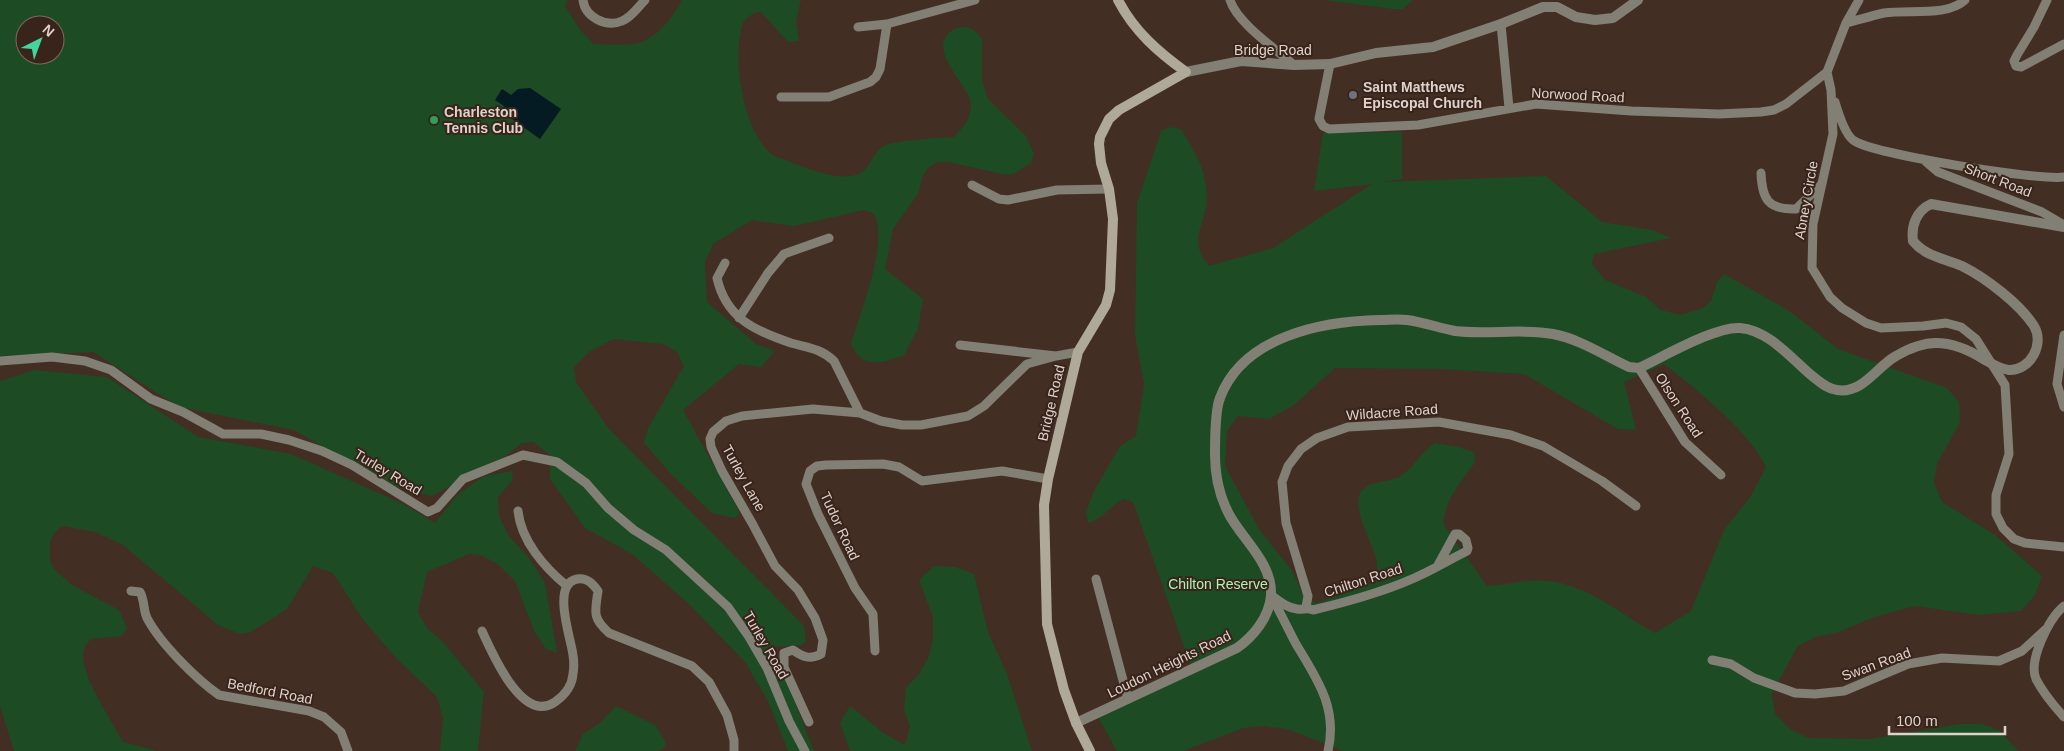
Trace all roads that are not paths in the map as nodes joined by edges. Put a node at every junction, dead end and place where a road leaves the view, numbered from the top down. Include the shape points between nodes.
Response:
1 (582, 0) edge
2 (645, 0) edge
3 (975, 0) edge
4 (1118, 0) edge
5 (1230, 0) edge
6 (1638, 0) edge
7 (1859, 0) edge
8 (1965, 0) edge
9 (2047, 0) edge
10 (1846, 23) junction
11 (887, 24) junction
12 (1501, 24) junction
13 (858, 26) dead end
14 (2064, 44) edge
15 (1330, 64) junction
16 (1294, 65) junction
17 (1186, 72) junction
18 (1827, 72) junction
19 (1831, 90) junction
20 (781, 97) dead end
21 (1509, 108) junction
22 (1923, 159) junction
23 (1761, 174) dead end
24 (2064, 177) edge
25 (1822, 184) junction
26 (972, 185) dead end
27 (1109, 189) junction
28 (2064, 226) edge
29 (829, 238) dead end
30 (726, 263) dead end
31 (739, 318) junction
32 (2064, 335) edge
33 (960, 345) dead end
34 (1078, 352) junction
35 (1056, 356) junction
36 (0, 362) edge
37 (1994, 366) junction
38 (1639, 368) junction
39 (2064, 407) edge
40 (860, 413) junction
41 (1720, 475) dead end
42 (1048, 478) junction
43 (1636, 506) dead end
44 (518, 511) dead end
45 (2064, 547) edge
46 (1437, 567) dead end
47 (1096, 579) dead end
48 (567, 586) junction
49 (131, 591) dead end
50 (1271, 595) junction
51 (2064, 606) edge
52 (1306, 607) junction
53 (2046, 629) junction
54 (482, 631) dead end
55 (875, 651) dead end
56 (1712, 660) dead end
57 (1128, 699) junction
58 (2064, 716) edge
59 (809, 722) dead end
60 (1076, 723) junction
61 (348, 751) edge
62 (734, 751) edge
63 (805, 751) edge
64 (1090, 751) edge
65 (1328, 751) edge

1 - 2 street via 590,15 609,23 621,22
3 - 11 street
4 - 17 main road via 1133,25 1167,59
5 - 16 street via 1246,24
6 - 12 street, Bridge Road via 1614,18 1586,20 1557,8 1543,7
7 - 10 street
8 - 10 street via 1945,9 1886,13
9 - 14 street via 2014,61 2016,66 2021,67
10 - 18 street
11 - 13 street
11 - 20 street via 880,69 870,82 829,97
12 - 15 street, Bridge Road via 1433,47 1376,53
12 - 21 street
15 - 16 street, Bridge Road
15 - 21 street, Norwood Road via 1319,119 1329,129 1418,125
16 - 17 street, Bridge Road via 1241,61
17 - 27 main road, Bridge Road via 1128,104 1104,126 1099,144
18 - 19 street, Abney Circle
18 - 21 street, Norwood Road via 1786,104 1761,112 1631,111 1536,104
19 - 22 street, Abney Circle via 1840,118 1852,140 1867,147
19 - 25 street, Abney Circle via 1833,134
22 - 24 street, Abney Circle via 2040,178
22 - 28 street, Short Road via 1938,172 2042,212
23 - 25 street via 1766,200 1784,210 1796,209
25 - 37 street, Abney Circle via 1813,224 1812,268 1830,297 1866,323 1881,328 1946,323 1960,327 1976,339
26 - 27 street via 1008,200 1057,190
27 - 34 main road, Bridge Road via 1113,219 1110,290 1106,306
28 - 37 street via 1931,204 1922,210 1914,224 1913,241 1922,252 1962,266 1989,283 2035,328 2036,348 2030,362 2009,370
29 - 31 street via 784,254
30 - 31 street via 716,278 719,290
31 - 40 street via 774,336 826,354 834,361
32 - 39 street via 2057,384
33 - 35 street
34 - 35 street
34 - 42 main road, Bridge Road
35 - 40 street, Turley Lane via 1027,364 984,406 968,416 921,425 902,425
36 - 63 street, Turley Road via 52,357 85,361 111,370 151,399 223,434 261,434 322,451 352,465 428,512 437,508 463,479 523,455 557,462 586,483 634,530 666,550 728,607 768,668
37 - 38 street via 1960,347 1936,343 1918,346 1896,356 1859,387 1835,390 1825,386 1771,341 1757,332 1740,328 1720,330
37 - 45 street, Abney Circle via 2005,385 2010,454 1996,495 1996,514 2014,539
38 - 41 street, Olson Road via 1685,442
38 - 50 street, Loudon Heights Road via 1553,334 1456,331 1406,320 1364,320 1326,325 1291,334 1258,351 1235,372 1219,399 1215,456 1223,500 1266,570
40 - 59 street, Turley Lane via 813,409 742,416 726,421 710,439 719,466 775,566 798,590 821,633 821,654 813,658 801,656 793,650 784,654 784,667
42 - 55 street, Tudor Road via 1002,471 922,481 899,467 883,464 826,465 810,471 806,484 818,514 855,588 873,614
42 - 60 main road, Bridge Road via 1044,505 1047,624
43 - 52 street, Wildacre Road via 1595,476 1543,446 1511,435 1439,422 1365,425 1336,430 1301,449 1288,466 1282,482 1286,523 1308,596
44 - 48 street via 520,525 530,546
46 - 52 street, Chilton Road via 1384,590 1313,610
47 - 57 street
48 - 54 street via 564,600 573,674 564,695 550,706 537,705 515,690
48 - 62 street via 574,579 587,580 598,591 595,608 598,623 609,633 692,666 709,682 727,716
49 - 61 street, Bedford Road via 140,592 154,632 219,695 324,716 341,732
50 - 52 street, Chilton Road via 1299,610
50 - 57 street, Loudon Heights Road via 1264,618 1246,642
50 - 65 street via 1325,697 1332,724
51 - 53 street
53 - 56 street, Swan Road via 2022,651 1999,661 1942,658 1908,664 1844,691 1815,694 1795,693 1754,678 1731,664
53 - 58 street via 2036,659 2035,677
57 - 60 street, Loudon Heights Road
60 - 64 main road

